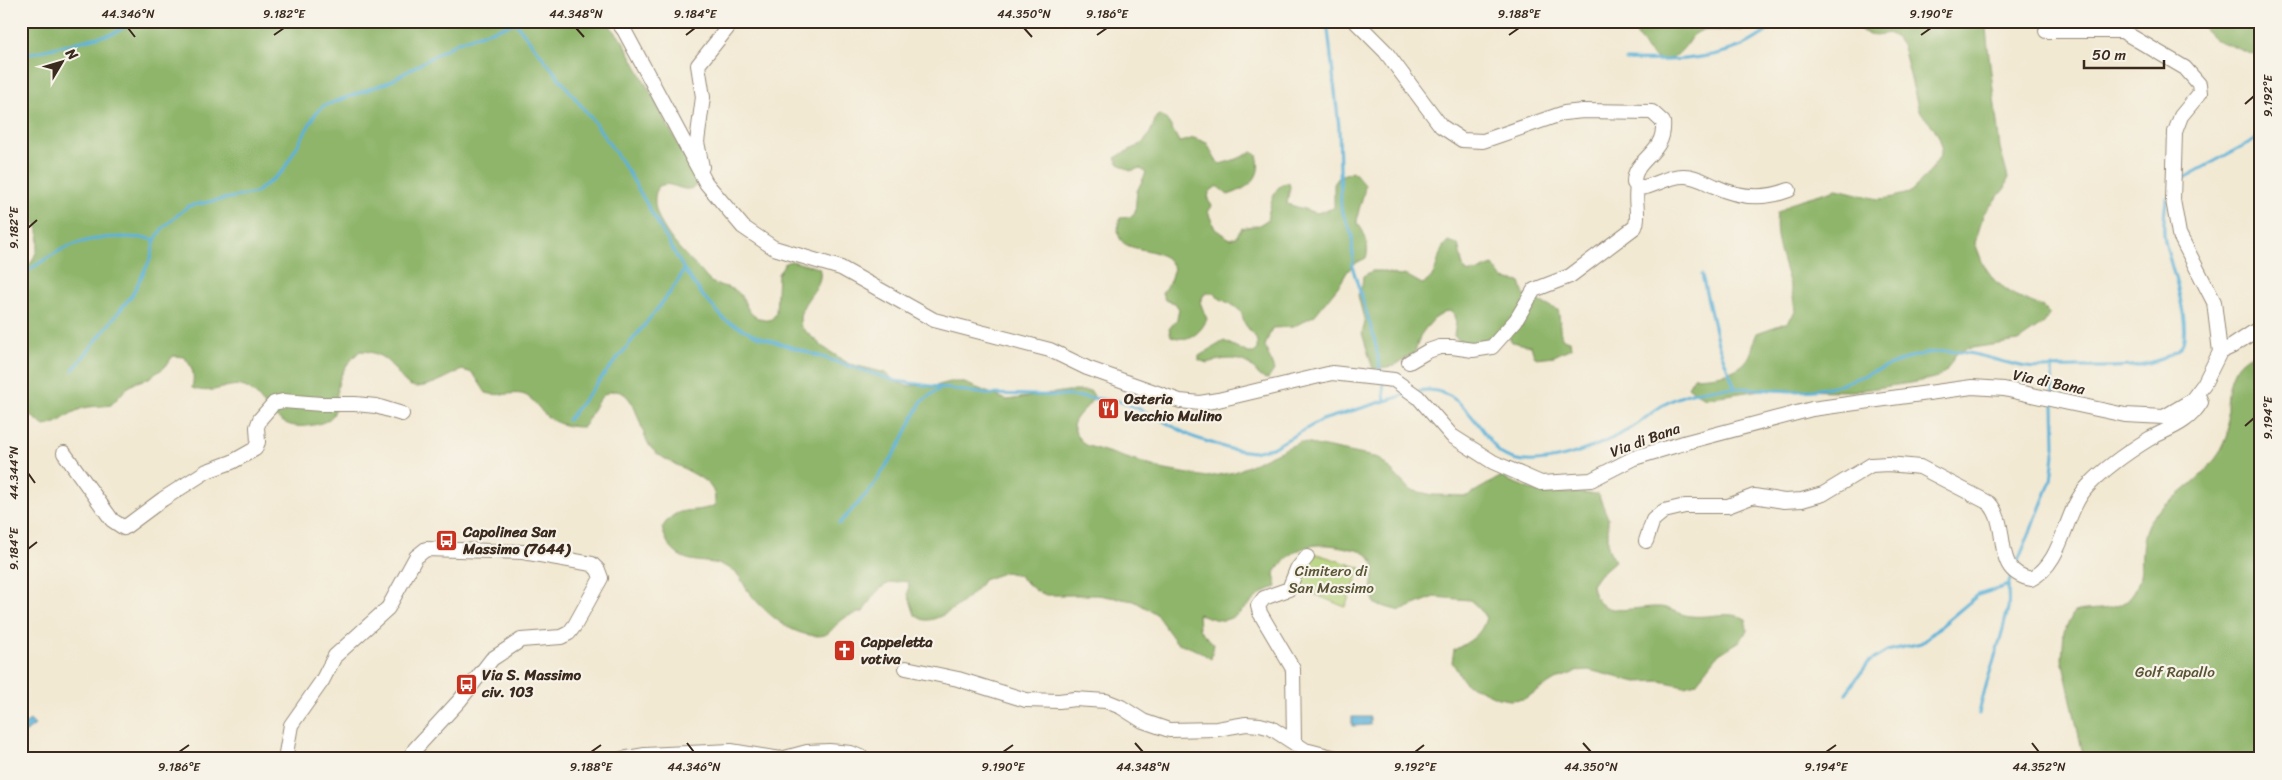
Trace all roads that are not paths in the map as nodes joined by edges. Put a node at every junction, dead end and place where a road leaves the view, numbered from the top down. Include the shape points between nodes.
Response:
1 (617, 21) edge
2 (733, 21) edge
3 (1355, 21) edge
4 (2046, 31) dead end
5 (706, 183) junction
6 (1637, 187) junction
7 (1789, 190) dead end
8 (2261, 327) edge
9 (2220, 352) junction
10 (1408, 362) dead end
11 (2197, 393) junction
12 (402, 414) dead end
13 (64, 453) dead end
14 (1646, 541) dead end
15 (1307, 557) dead end
16 (906, 668) dead end
17 (1292, 741) junction
18 (285, 759) edge
19 (409, 759) edge
20 (622, 759) edge
21 (865, 759) edge
22 (1294, 759) edge
23 (1340, 759) edge

1 - 5 street, Via di Bana
2 - 5 street via 698,65 703,97 697,142
3 - 6 street via 1386,51 1441,126 1462,140 1483,141 1564,113 1652,112 1663,122 1662,139 1636,174 1634,183
4 - 9 street via 2122,31 2185,68 2199,84 2200,93 2182,116 2175,132 2173,200 2179,234 2214,302
5 - 11 street, Via di Bana via 743,227 774,248 842,268 934,320 1050,350 1087,368 1180,400 1200,403 1332,373 1394,380 1418,397 1452,436 1493,462 1541,483 1591,480 1643,456 1812,409 1972,387 2004,388 2125,415 2164,416 2191,401
6 - 7 street via 1646,188 1667,178 1690,176 1747,197
6 - 10 street via 1638,220 1635,227 1570,276 1534,290 1516,320 1492,348 1440,347
8 - 9 street
9 - 11 street, Via di Bana
11 - 14 street via 2201,402 2186,421 2148,440 2081,494 2053,558 2031,579 2013,572 2006,563 1996,510 1989,503 1920,467 1871,465 1823,494 1802,500 1754,496 1728,506 1685,506 1664,511 1653,520
12 - 13 street via 355,404 274,403 260,419 258,442 254,449 207,471 124,528 112,520
15 - 17 street via 1288,589 1264,598 1258,606 1293,669
16 - 17 street via 958,679 1026,700 1075,698 1106,701 1143,721 1169,730 1217,729 1246,724 1271,728
17 - 22 street via 1297,751
17 - 23 street via 1305,750
18 - 19 street via 291,725 335,656 388,608 416,557 426,549 523,552 592,564 601,578 575,626 561,637 521,640 492,659
20 - 21 street via 731,751 781,759 807,752 829,751 852,753

